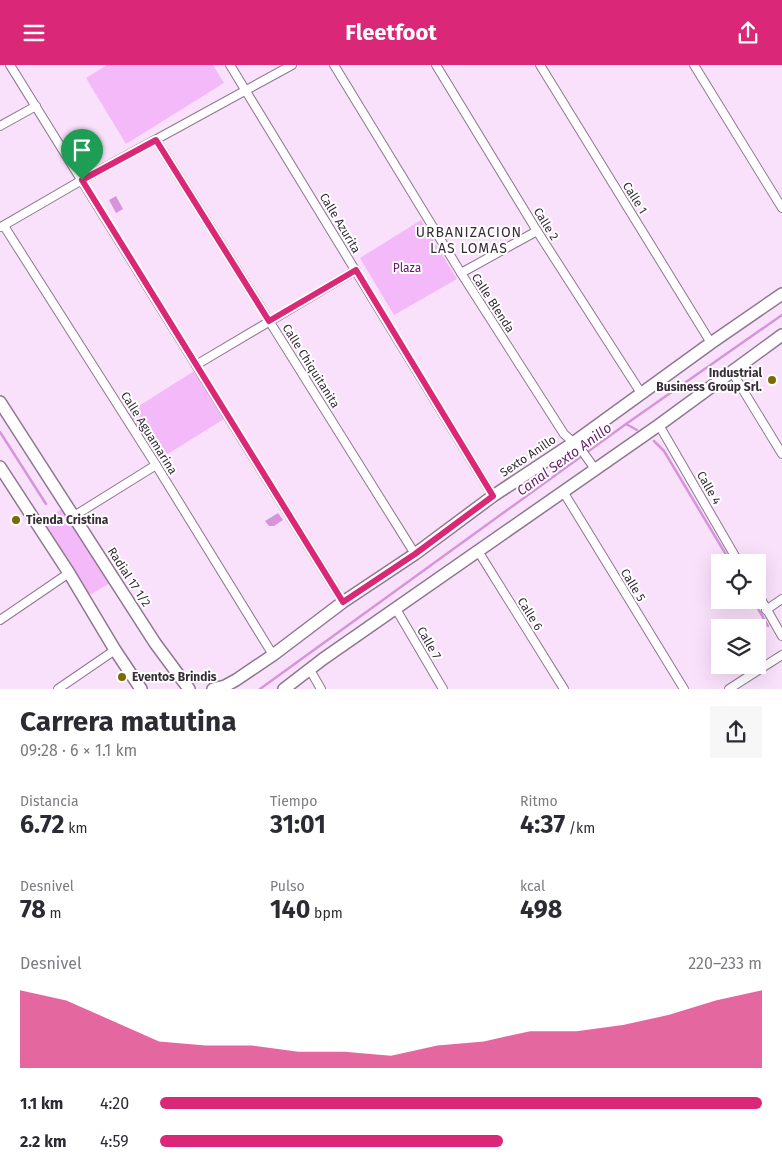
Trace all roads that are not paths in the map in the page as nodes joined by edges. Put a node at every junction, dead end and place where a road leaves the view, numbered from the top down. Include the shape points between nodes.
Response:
1 (10, 65) edge
2 (230, 65) edge
3 (292, 65) edge
4 (334, 65) edge
5 (436, 65) edge
6 (540, 65) edge
7 (694, 65) edge
8 (246, 90) junction
9 (36, 105) junction
10 (0, 126) edge
11 (156, 140) junction
12 (82, 180) junction
13 (782, 208) edge
14 (2, 227) edge
15 (537, 231) junction
16 (356, 270) junction
17 (461, 273) junction
18 (782, 294) edge
19 (269, 321) junction
20 (782, 335) edge
21 (711, 343) junction
22 (196, 365) junction
23 (732, 372) junction
24 (641, 393) junction
25 (0, 402) edge
26 (659, 425) junction
27 (576, 445) junction
28 (782, 455) edge
29 (156, 465) junction
30 (593, 466) junction
31 (0, 467) edge
32 (564, 493) junction
33 (493, 496) junction
34 (74, 516) junction
35 (478, 551) junction
36 (415, 554) junction
37 (734, 554) edge
38 (69, 573) junction
39 (782, 599) edge
40 (343, 602) junction
41 (396, 609) junction
42 (766, 610) joint
43 (0, 620) edge
44 (782, 636) edge
45 (115, 650) junction
46 (273, 655) junction
47 (782, 655) edge
48 (310, 670) junction
49 (682, 688) edge
50 (58, 689) edge
51 (141, 689) edge
52 (189, 689) edge
53 (214, 689) edge
54 (284, 689) edge
55 (321, 689) edge
56 (443, 689) edge
57 (564, 689) edge
58 (729, 689) edge

1 - 9 street
2 - 8 street, Calle Azurita
3 - 8 street
4 - 17 street, Calle Blenda
5 - 15 street, Calle 2
6 - 21 street, Calle 1
7 - 13 street
8 - 11 street
8 - 16 street, Calle Azurita
9 - 10 street
9 - 12 street
11 - 12 street
11 - 19 street, Calle Chiquitanita
12 - 14 street
12 - 22 street
14 - 29 street, Calle Aguamarina
15 - 17 street
15 - 24 street, Calle 2
16 - 19 street
16 - 33 street, Calle Azurita
17 - 27 street, Calle Blenda via 564,434
18 - 21 main road, Sexto Anillo
19 - 22 street
19 - 36 street, Calle Chiquitanita
20 - 23 main road
21 - 24 main road, Sexto Anillo
22 - 40 street
23 - 26 main road
23 - 28 street
24 - 27 main road, Sexto Anillo
25 - 34 main road, Radial 17 1/2
26 - 30 main road
26 - 37 street, Calle 4
27 - 30 street, Calle Blenda
27 - 33 main road, Sexto Anillo
29 - 34 street
29 - 46 street, Calle Aguamarina
30 - 32 main road
31 - 38 main road
32 - 35 main road
32 - 49 street, Calle 5
33 - 36 main road, Sexto Anillo
34 - 52 main road, Radial 17 1/2 via 155,643
35 - 41 main road
35 - 57 street, Calle 6
36 - 40 main road, Sexto Anillo
38 - 43 street
38 - 45 main road
39 - 42 street
40 - 46 main road, Sexto Anillo
41 - 48 main road
41 - 56 street, Calle 7
42 - 44 street
45 - 50 street
45 - 51 main road
46 - 53 main road, Sexto Anillo via 226,686
47 - 58 street
48 - 54 main road
48 - 55 street

